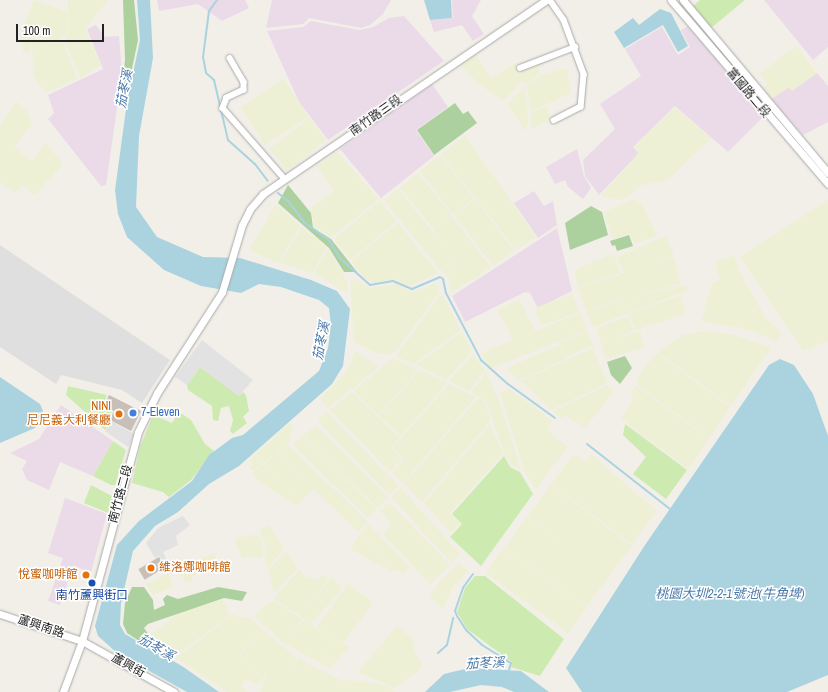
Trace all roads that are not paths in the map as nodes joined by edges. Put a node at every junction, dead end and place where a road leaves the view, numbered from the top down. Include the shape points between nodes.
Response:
1 (546, 0) edge
2 (550, 0) edge
3 (671, 0) edge
4 (683, 0) edge
5 (575, 47) junction
6 (230, 58) dead end
7 (520, 68) dead end
8 (554, 121) dead end
9 (828, 173) edge
10 (285, 179) junction
11 (828, 184) edge
12 (212, 310) joint
13 (0, 614) edge
14 (82, 641) junction
15 (63, 692) edge
16 (174, 692) edge

1 - 10 street, 南竹路三段
2 - 5 street via 564,20
3 - 11 street, 富國路二段
4 - 9 street, 富國路二段
5 - 7 street
5 - 8 street via 584,74 581,107
6 - 10 street via 244,82 244,90 227,98 223,108
10 - 12 street, 南竹路三段 via 263,194 250,209 222,292
12 - 14 street, 南竹路二段 via 157,393 138,432
13 - 14 street, 蘆興南路
14 - 15 street, 南竹路二段
14 - 16 street, 蘆興街

